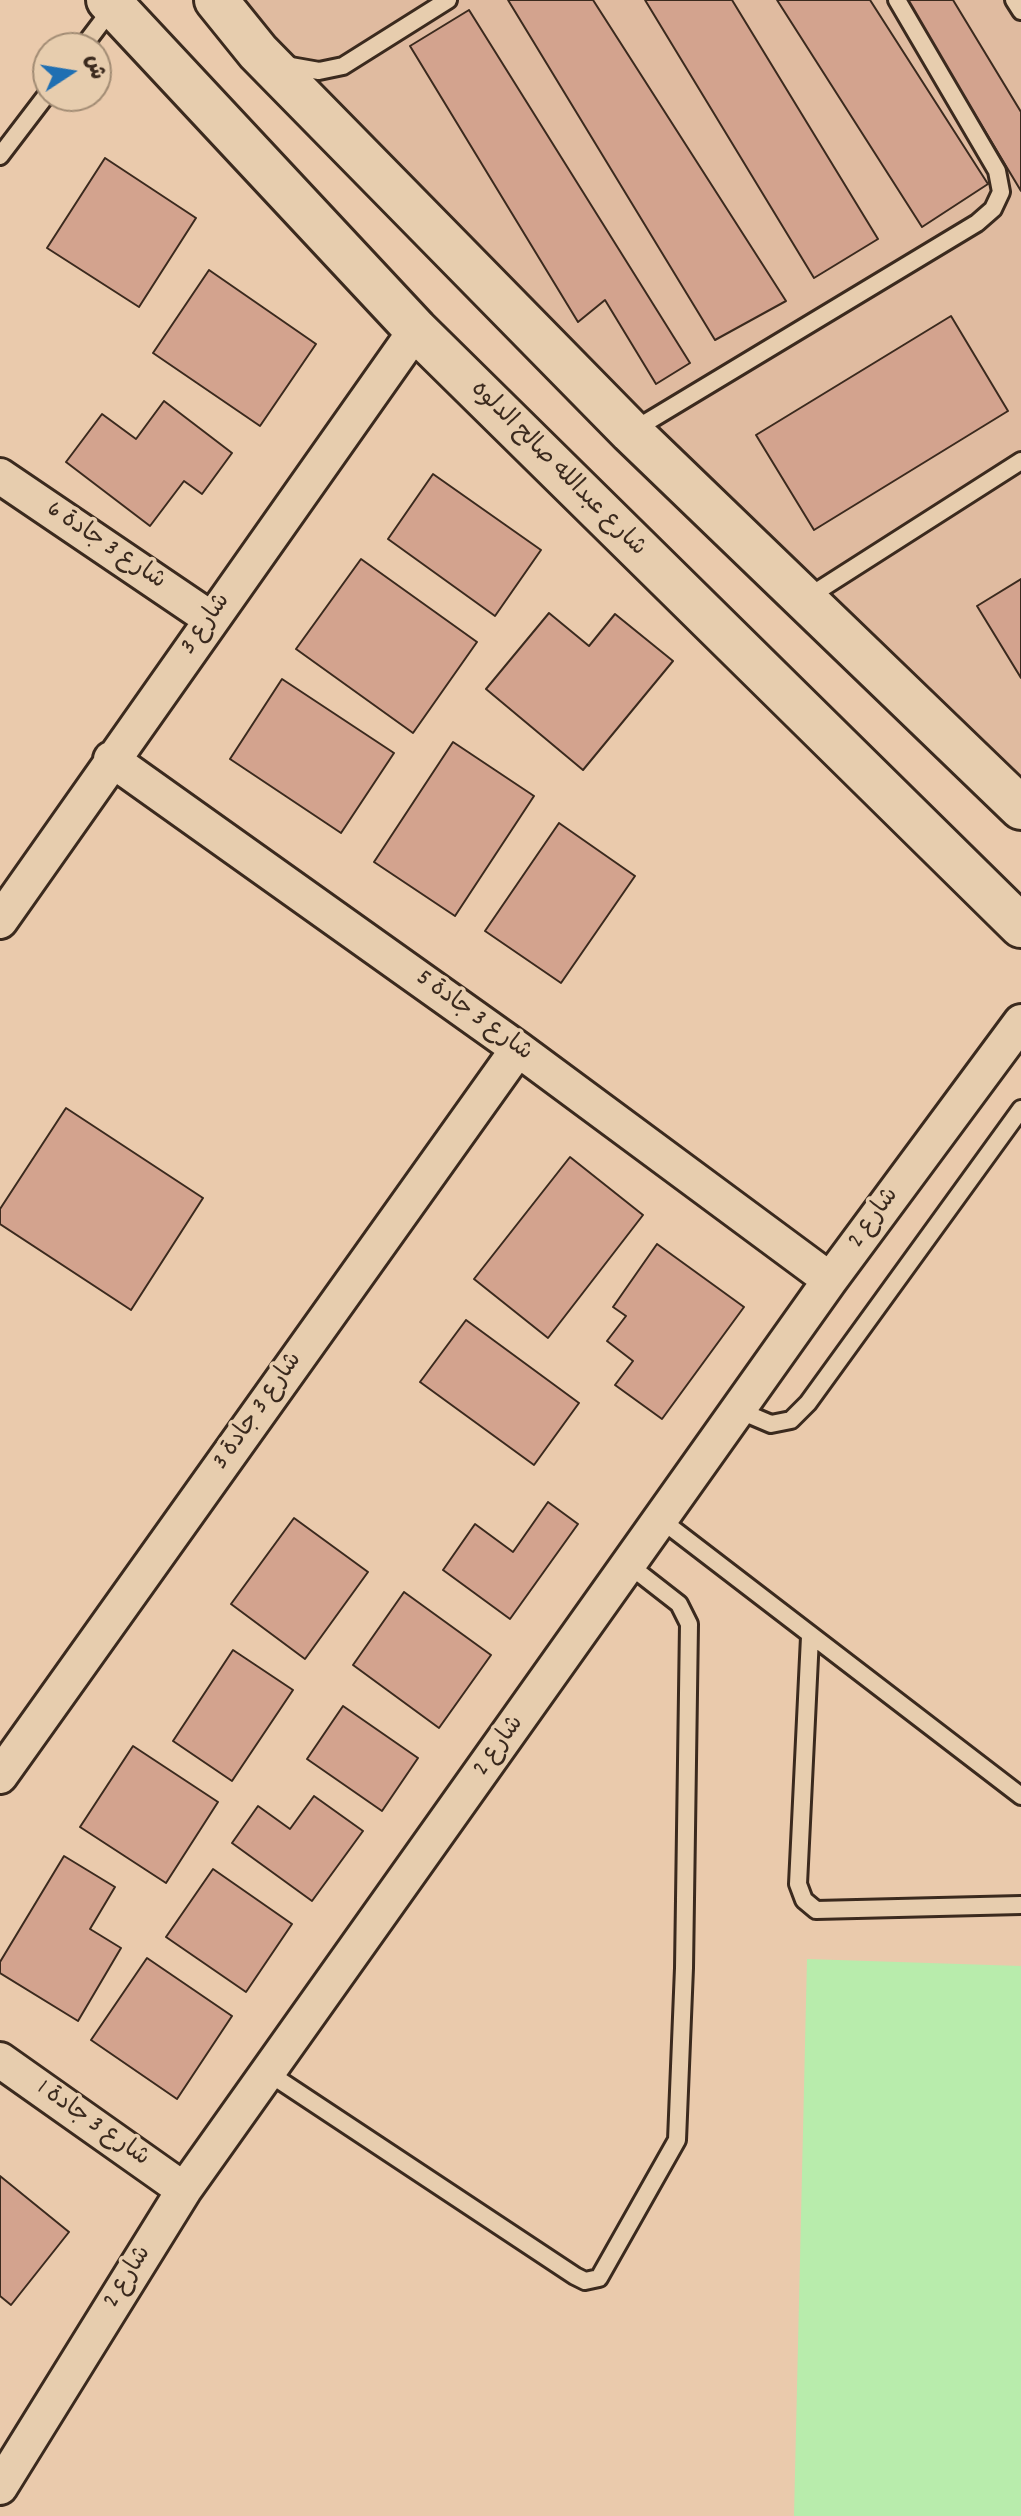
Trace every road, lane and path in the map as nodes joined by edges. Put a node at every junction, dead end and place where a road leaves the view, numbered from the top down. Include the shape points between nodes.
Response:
1 (216, 0) edge
2 (448, 0) edge
3 (897, 0) edge
4 (1014, 0) edge
5 (111, 3) edge
6 (1021, 11) edge
7 (92, 32) edge
8 (258, 52) junction
9 (34, 112) edge
10 (0, 156) edge
11 (416, 330) junction
12 (631, 432) junction
13 (1021, 461) edge
14 (0, 476) edge
15 (804, 599) junction
16 (211, 619) junction
17 (111, 759) junction
18 (1021, 808) edge
19 (0, 921) edge
20 (1021, 926) edge
21 (1021, 1022) edge
22 (518, 1049) junction
23 (1021, 1109) edge
24 (830, 1280) junction
25 (738, 1410) junction
26 (660, 1519) junction
27 (629, 1565) junction
28 (810, 1637) junction
29 (0, 1776) edge
30 (1021, 1796) edge
31 (1021, 1905) edge
32 (0, 2060) edge
33 (267, 2072) junction
34 (184, 2190) junction
35 (0, 2487) edge

1 - 8 street
2 - 8 lane via 343,66 293,69
3 - 12 lane via 997,171 1001,192 993,209
4 - 6 lane
5 - 7 lane
5 - 11 street, شارع عبدالله صالح الدلوه
8 - 12 street
9 - 10 lane
11 - 16 street, شارع 3
11 - 20 street, شارع عبدالله صالح الدلوه
12 - 15 street
13 - 15 lane
14 - 16 street, شارع 3 جادة 6
15 - 18 street
16 - 17 street, شارع 3
17 - 19 street, شارع 3
17 - 22 street, شارع 3 جادة 5
21 - 24 street, شارع 2
22 - 24 street, شارع 3 جادة 5
22 - 29 street, شارع 3 جادة 3
23 - 25 lane via 808,1403 791,1420 771,1424
24 - 25 street, شارع 2
25 - 26 street, شارع 2
26 - 27 street, شارع 2
26 - 28 lane
27 - 33 street, شارع 2
27 - 33 lane via 679,1604 689,1624 677,2140 599,2278 585,2281 575,2276
28 - 30 lane
28 - 31 lane via 798,1884 804,1900 816,1910
32 - 34 street, شارع 3 جادة 1
33 - 34 street, شارع 2
34 - 35 street, شارع 2

